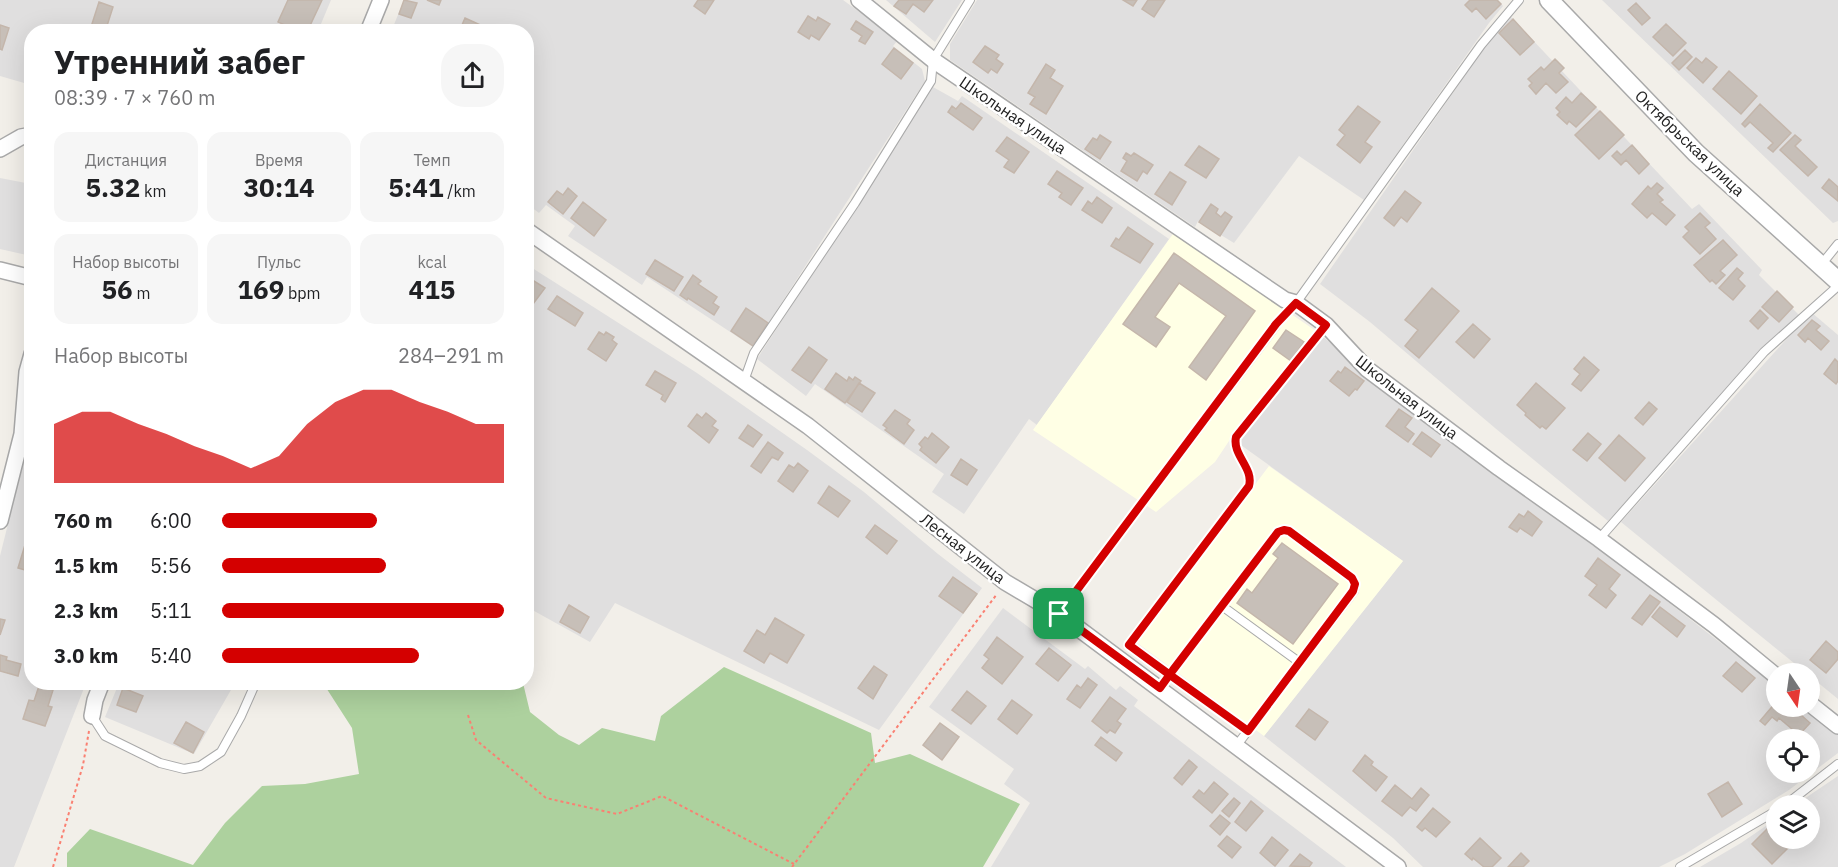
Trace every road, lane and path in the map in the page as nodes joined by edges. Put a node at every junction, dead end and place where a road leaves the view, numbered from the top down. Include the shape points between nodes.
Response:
1 (381, 0) edge
2 (859, 0) edge
3 (970, 0) edge
4 (1519, 0) edge
5 (1549, 0) edge
6 (371, 24) edge
7 (933, 60) junction
8 (24, 136) edge
9 (0, 149) edge
10 (534, 236) edge
11 (1838, 244) edge
12 (1821, 265) junction
13 (0, 270) edge
14 (24, 276) edge
15 (1838, 280) edge
16 (1838, 286) edge
17 (1296, 303) junction
18 (1326, 325) junction
19 (744, 381) junction
20 (24, 409) edge
21 (0, 521) edge
22 (1599, 539) junction
23 (1005, 582) junction
24 (1222, 606) junction
25 (1059, 614) junction
26 (1299, 662) junction
27 (1766, 668) edge
28 (1170, 675) junction
29 (1160, 688) junction
30 (99, 690) edge
31 (252, 690) edge
32 (1820, 712) edge
33 (468, 715) dead end
34 (92, 716) junction
35 (1838, 726) edge
36 (1248, 731) junction
37 (1237, 745) junction
38 (1838, 764) edge
39 (1798, 795) edge
40 (1766, 817) edge
41 (793, 866) edge
42 (53, 867) edge
43 (1398, 867) edge
44 (1680, 867) edge

1 - 6 street
2 - 7 street, Школьная улица
3 - 7 lane
4 - 17 lane via 1481,45
5 - 12 street, Октябрьская улица via 1696,153
7 - 17 street, Школьная улица via 1285,300
7 - 19 lane via 931,81 754,353
8 - 9 street
10 - 19 street, Лесная улица
11 - 12 lane
12 - 15 street, Октябрьская улица
13 - 14 street
16 - 22 lane via 1764,352
17 - 18 street, Школьная улица
17 - 25 lane via 1276,324
18 - 22 street, Школьная улица via 1367,369
18 - 28 path via 1236,437 1235,444 1250,474 1249,486 1129,645
19 - 23 street, Лесная улица via 808,426
20 - 21 street via 22,434
22 - 27 street, Школьная улица
23 - 25 street, Лесная улица
23 - 41 path
24 - 26 lane
24 - 26 lane via 1278,532 1289,531 1355,584
24 - 28 lane
25 - 29 street, Лесная улица
26 - 36 lane
28 - 29 lane
28 - 36 path
29 - 37 street, Лесная улица
30 - 34 street
31 - 34 lane via 221,752 200,766 184,769 160,763 105,736
32 - 35 street
33 - 41 path via 476,740 546,798 617,814 662,796
34 - 42 path via 83,765
36 - 37 lane
37 - 43 street, Лесная улица
38 - 39 lane
40 - 44 lane

